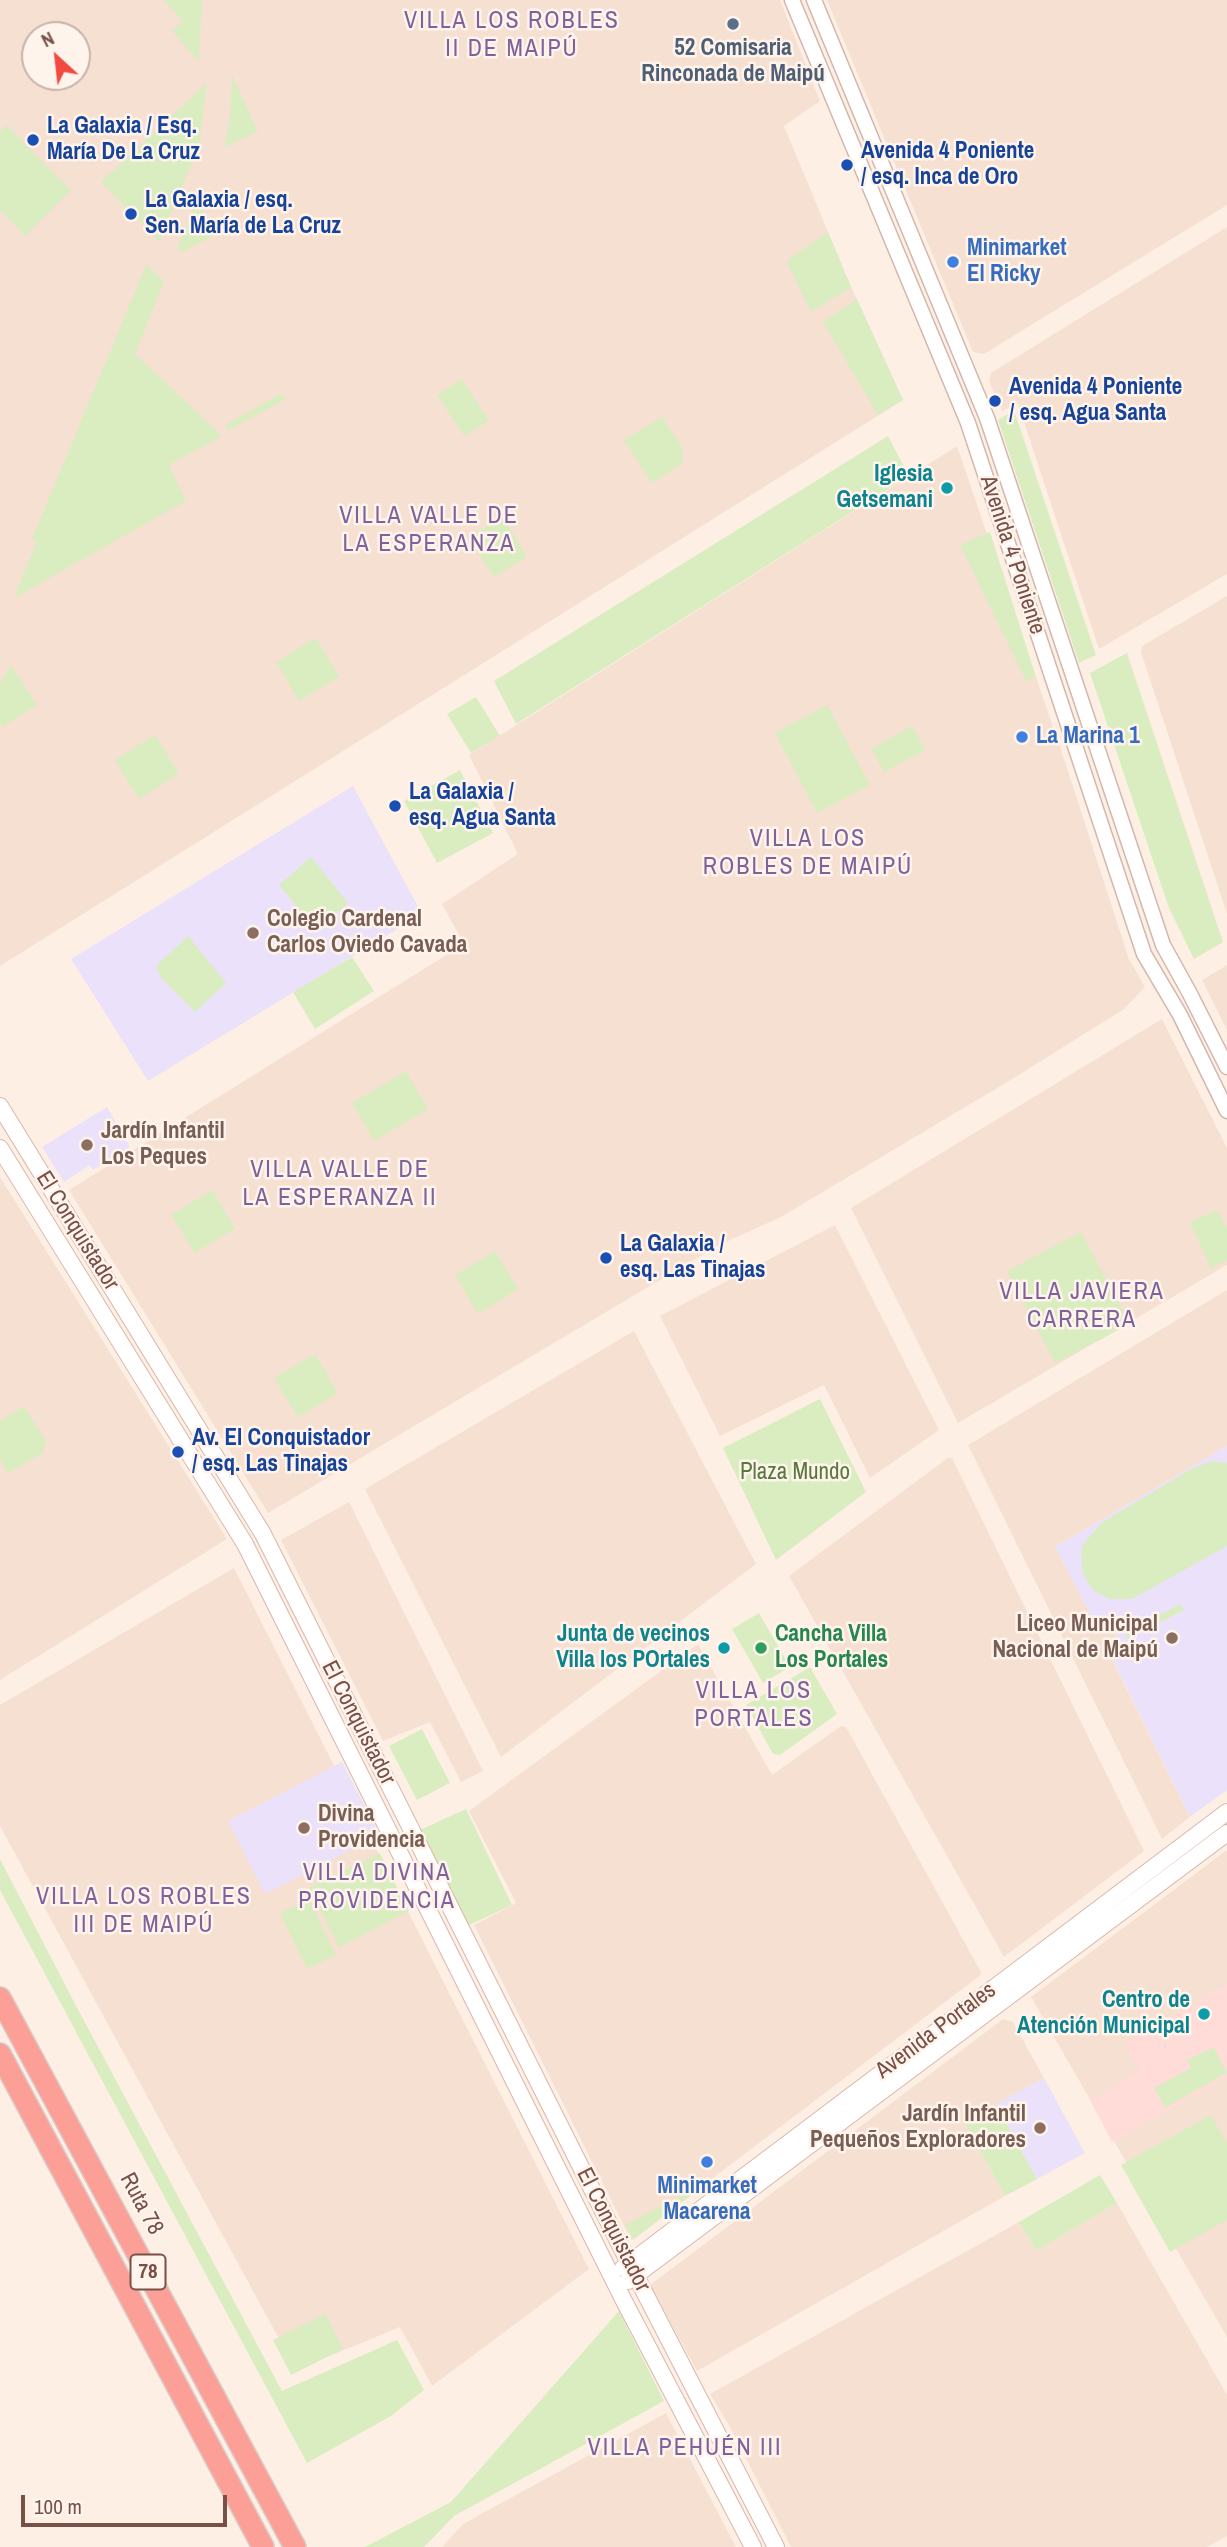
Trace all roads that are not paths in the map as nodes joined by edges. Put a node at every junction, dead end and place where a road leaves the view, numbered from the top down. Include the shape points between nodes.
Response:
1 (792, 0) edge
2 (816, 4) edge
3 (798, 16) junction
4 (1227, 1067) edge
5 (0, 1106) edge
6 (1227, 1111) edge
7 (0, 1148) edge
8 (1227, 1812) edge
9 (1227, 1833) edge
10 (0, 1998) edge
11 (0, 2054) edge
12 (632, 2269) junction
13 (615, 2283) junction
14 (262, 2547) edge
15 (295, 2547) edge
16 (753, 2547) edge
17 (776, 2547) edge

1 - 3 street, Avenida 4 Poniente
2 - 3 street
2 - 4 street, Avenida 4 Poniente via 983,407 1163,945
3 - 6 street, Avenida 4 Poniente via 968,423 1144,954
5 - 12 main road, El Conquistador via 263,1534
7 - 13 main road, El Conquistador via 245,1544
8 - 12 main road, Avenida Portales
9 - 12 main road, Avenida Portales
10 - 15 highway, Ruta 78 / 78
11 - 14 highway, 78
12 - 13 main road, Avenida Portales
12 - 17 main road, El Conquistador
13 - 16 main road, El Conquistador

